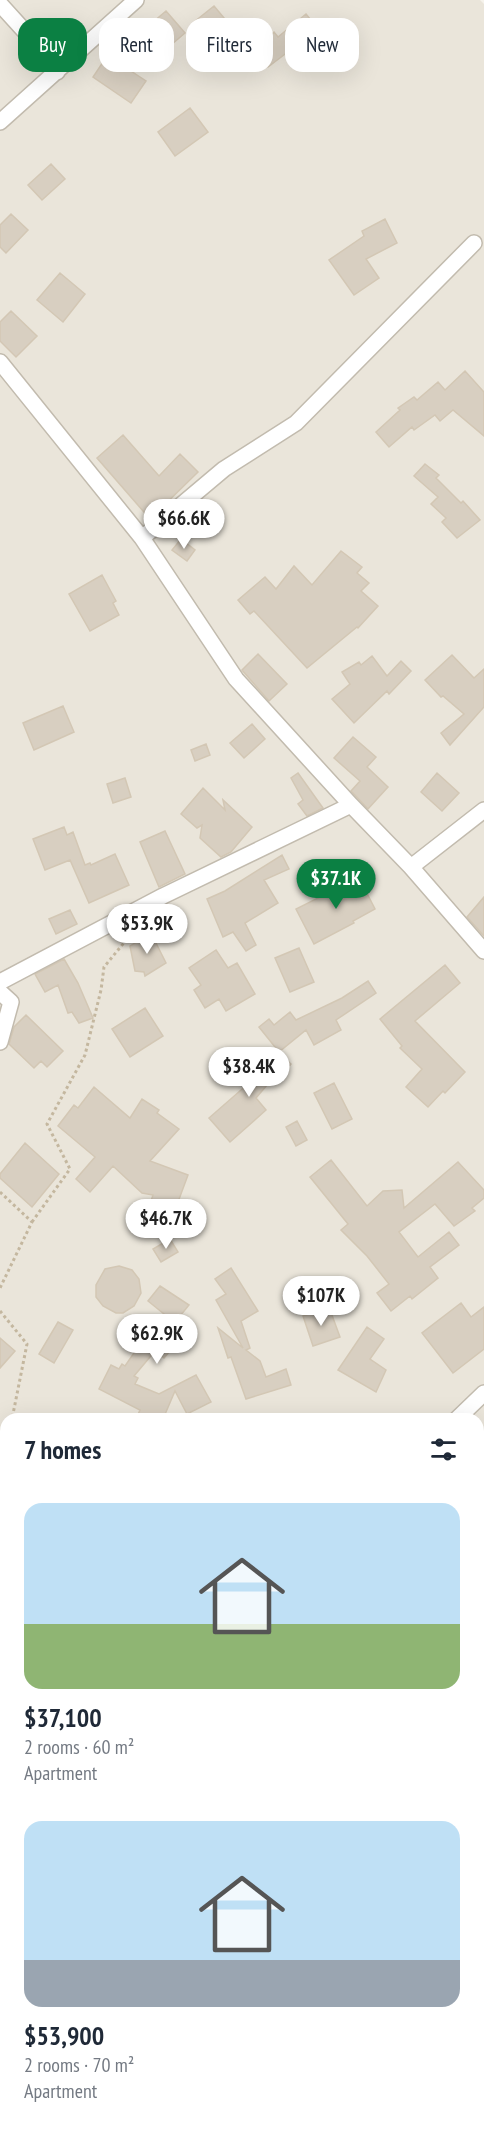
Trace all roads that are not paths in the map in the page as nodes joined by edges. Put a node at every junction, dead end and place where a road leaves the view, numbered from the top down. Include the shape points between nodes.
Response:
1 (136, 0) edge
2 (0, 4) edge
3 (18, 24) edge
4 (87, 45) edge
5 (57, 72) edge
6 (0, 122) edge
7 (474, 243) dead end
8 (0, 362) edge
9 (142, 538) junction
10 (351, 805) junction
11 (484, 810) edge
12 (411, 867) junction
13 (484, 951) edge
14 (0, 982) edge
15 (0, 992) edge
16 (0, 1042) edge
17 (484, 1393) edge
18 (463, 1413) edge

1 - 4 street
2 - 3 street
5 - 6 street
7 - 9 street via 296,423 224,470
8 - 9 street
9 - 10 street via 236,679
10 - 12 street
10 - 14 street via 163,896
11 - 12 street
12 - 13 street
15 - 16 street via 11,1002
17 - 18 street

